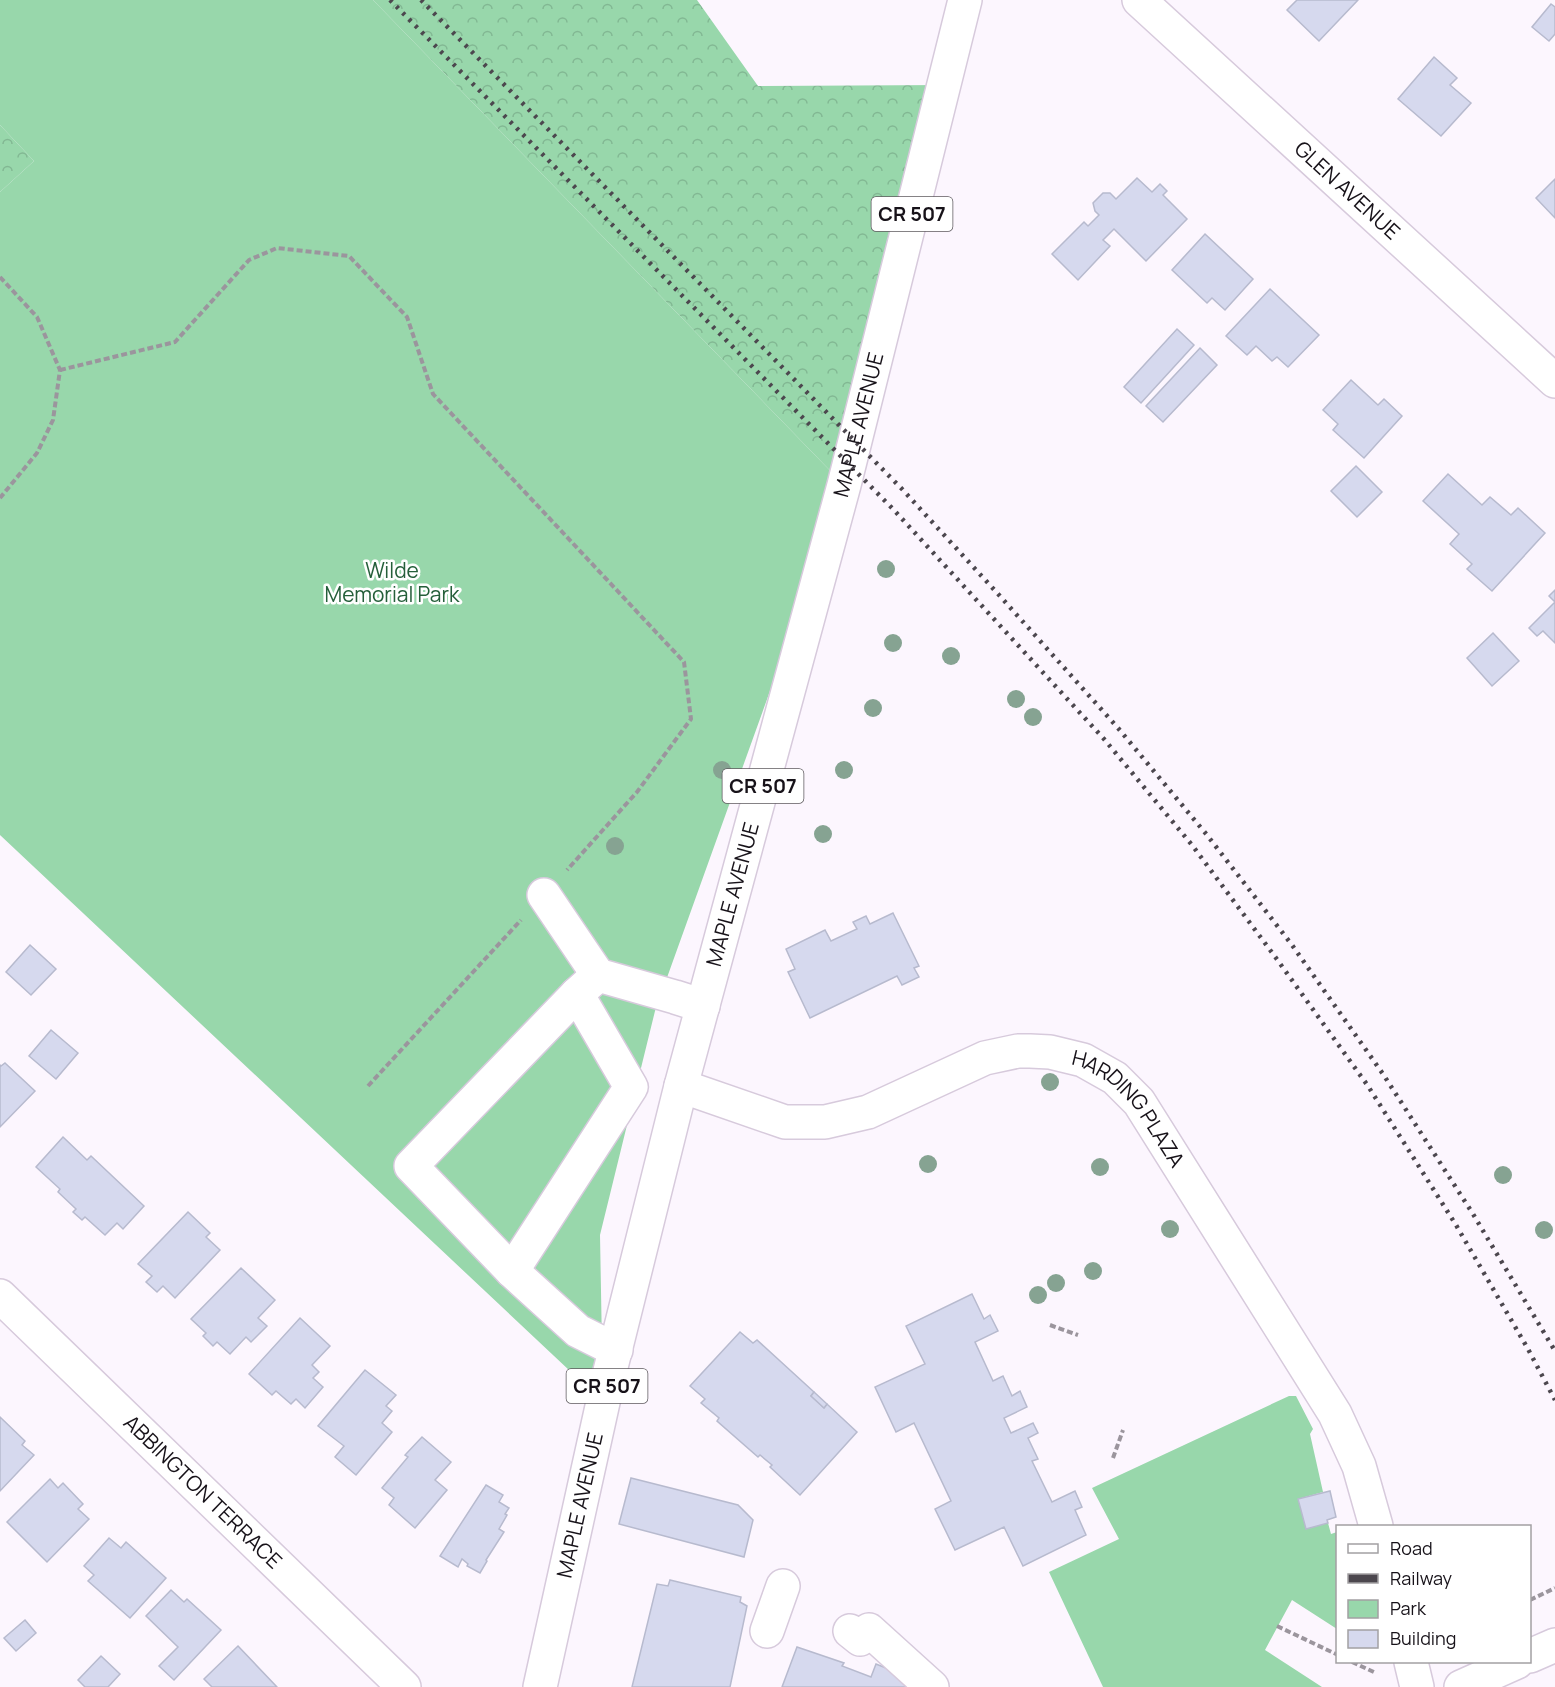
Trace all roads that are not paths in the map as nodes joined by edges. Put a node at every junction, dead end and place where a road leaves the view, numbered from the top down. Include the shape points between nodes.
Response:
1 (965, 0) edge
2 (1139, 0) edge
3 (1555, 381) edge
4 (544, 895) road end
5 (588, 984) junction
6 (703, 1006) junction
7 (681, 1086) junction
8 (512, 1271) junction
9 (0, 1296) edge
10 (616, 1350) junction
11 (1376, 1525) edge
12 (783, 1586) dead end
13 (767, 1631) dead end
14 (850, 1631) dead end
15 (1555, 1645) edge
16 (1531, 1656) edge
17 (1411, 1663) edge
18 (1515, 1663) edge
19 (404, 1687) edge
20 (540, 1687) edge
21 (932, 1687) edge
22 (1417, 1687) edge
23 (1461, 1687) edge

1 - 6 street, MAPLE AVENUE / CR 507 via 844,485
2 - 3 street, GLEN AVENUE
4 - 5 street
5 - 6 street via 675,996
5 - 8 street via 631,1088
5 - 8 street via 411,1166
6 - 7 street, MAPLE AVENUE / CR 507
7 - 10 street, MAPLE AVENUE / CR 507
7 - 11 street, HARDING PLAZA via 785,1122 825,1122 868,1112 985,1058 1018,1051 1050,1052 1083,1060 1115,1078 1139,1102 1335,1414 1359,1466
8 - 10 street via 578,1331
9 - 19 street, ABBINGTON TERRACE
10 - 20 street, MAPLE AVENUE / CR 507
12 - 13 street
14 - 21 street via 860,1639 869,1630
15 - 16 street
17 - 22 street
18 - 23 street

